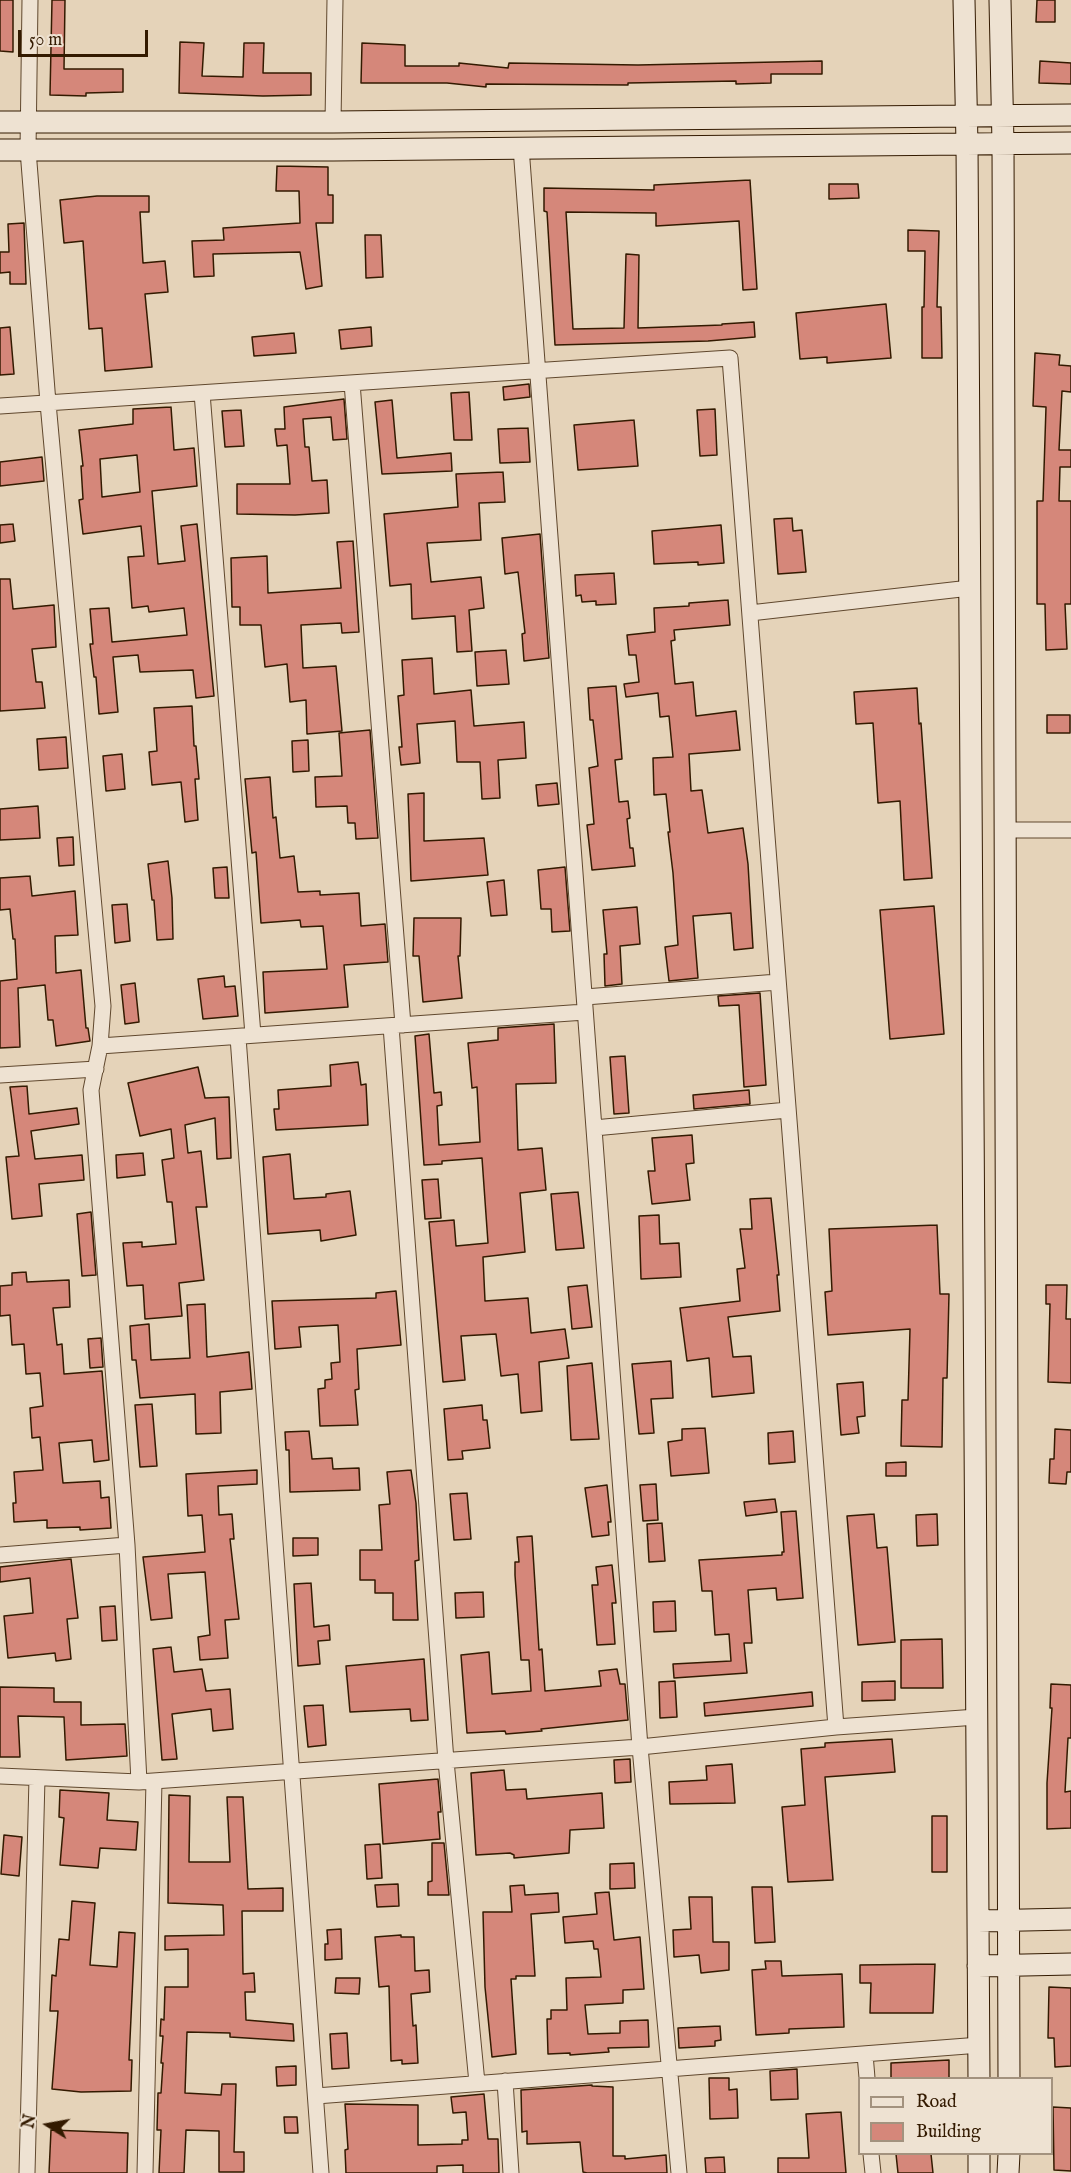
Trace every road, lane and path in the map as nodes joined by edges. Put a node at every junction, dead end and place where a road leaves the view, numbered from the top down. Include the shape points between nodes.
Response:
1 (30, 0) edge
2 (335, 0) edge
3 (964, 0) edge
4 (1000, 0) edge
5 (1071, 115) edge
6 (1003, 116) junction
7 (967, 117) junction
8 (0, 122) edge
9 (28, 122) junction
10 (333, 122) junction
11 (1071, 142) edge
12 (967, 144) junction
13 (1003, 144) junction
14 (521, 147) junction
15 (0, 150) edge
16 (28, 150) junction
17 (537, 370) junction
18 (352, 383) junction
19 (202, 393) junction
20 (48, 403) junction
21 (0, 406) edge
22 (970, 588) junction
23 (750, 613) junction
24 (1006, 830) junction
25 (1071, 830) edge
26 (778, 982) junction
27 (585, 997) junction
28 (585, 1012) junction
29 (397, 1026) junction
30 (245, 1036) junction
31 (100, 1046) junction
32 (96, 1069) junction
33 (0, 1075) edge
34 (788, 1110) junction
35 (594, 1128) junction
36 (127, 1545) junction
37 (0, 1555) edge
38 (977, 1717) junction
39 (836, 1727) junction
40 (640, 1748) junction
41 (446, 1761) junction
42 (293, 1771) junction
43 (0, 1776) edge
44 (37, 1778) junction
45 (147, 1781) junction
46 (1010, 1920) junction
47 (1071, 1920) edge
48 (978, 1921) junction
49 (1010, 1965) junction
50 (1071, 1965) edge
51 (978, 1966) junction
52 (980, 2045) junction
53 (865, 2054) junction
54 (669, 2069) junction
55 (867, 2077) edge
56 (979, 2077) edge
57 (1009, 2077) edge
58 (505, 2081) junction
59 (477, 2084) junction
60 (316, 2096) junction
61 (872, 2155) edge
62 (979, 2155) edge
63 (1009, 2155) edge
64 (27, 2173) edge
65 (145, 2173) edge
66 (321, 2173) edge
67 (511, 2173) edge
68 (679, 2173) edge
69 (873, 2173) edge
70 (978, 2173) edge
71 (1008, 2173) edge

1 - 9 street
2 - 10 street
3 - 7 main road
4 - 6 main road
5 - 6 main road
6 - 7 main road
6 - 13 main road
7 - 10 main road
7 - 12 main road
8 - 9 main road
9 - 10 main road
9 - 16 street
11 - 13 main road
12 - 13 main road
12 - 14 main road
12 - 22 main road
13 - 24 main road
14 - 16 main road
14 - 17 street
15 - 16 main road
16 - 20 street
17 - 18 street
17 - 23 street via 730,358
17 - 27 street
18 - 19 street
18 - 29 street
19 - 20 street
19 - 30 street
20 - 21 street
20 - 31 street via 103,1006
22 - 23 street
22 - 38 main road
23 - 26 street
24 - 25 street
24 - 46 main road
26 - 27 street
26 - 34 street
27 - 28 street
28 - 29 street
28 - 35 street
29 - 30 street
29 - 41 street
30 - 31 street
30 - 42 street
31 - 32 street
32 - 33 street
32 - 36 street via 92,1090
34 - 35 street
34 - 39 street
35 - 40 street
36 - 37 street
36 - 45 street
38 - 39 street
38 - 48 main road
39 - 40 street
40 - 41 street
40 - 54 street
41 - 42 street
41 - 59 street
42 - 45 street
42 - 60 street
43 - 44 street
44 - 45 street
44 - 64 street
45 - 65 street
46 - 47 main road
46 - 48 main road
46 - 49 main road
48 - 51 main road
49 - 50 main road
49 - 51 main road
49 - 57 main road
51 - 52 main road
52 - 53 street
52 - 56 main road
53 - 54 street
53 - 55 street
54 - 58 street
54 - 68 street
58 - 59 street
58 - 67 street
59 - 60 street
60 - 66 street
61 - 69 street
62 - 70 main road
63 - 71 main road

